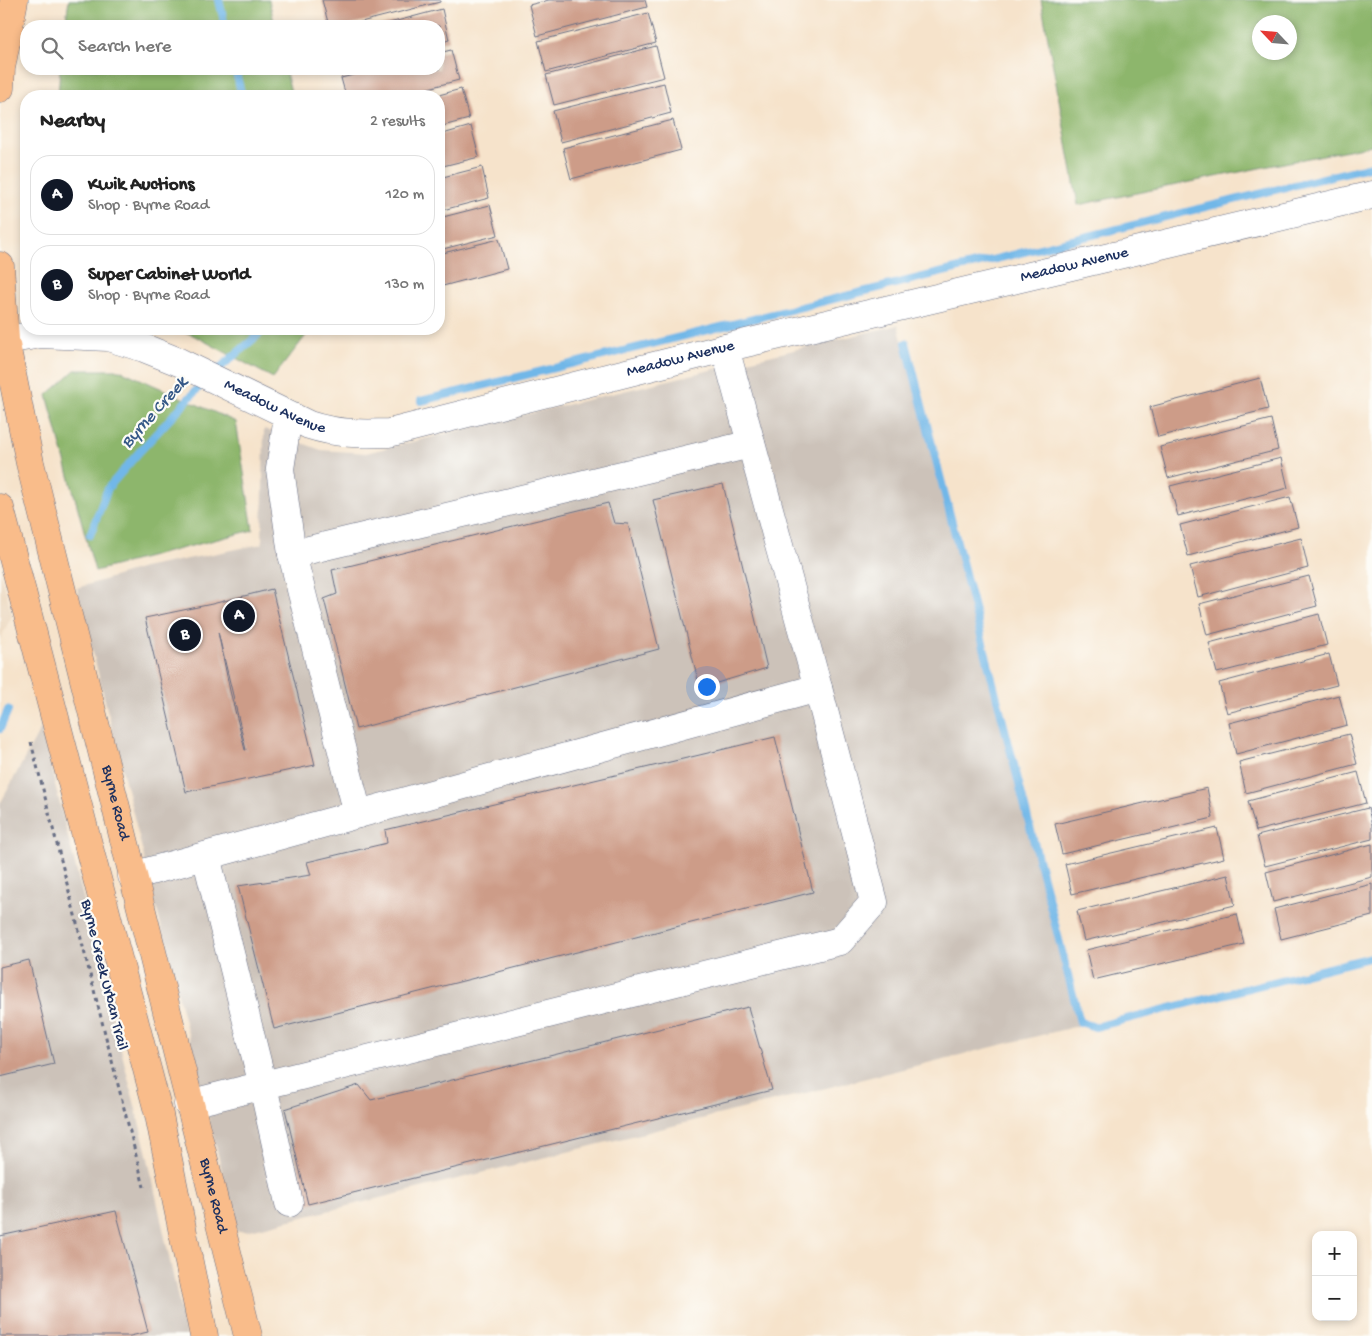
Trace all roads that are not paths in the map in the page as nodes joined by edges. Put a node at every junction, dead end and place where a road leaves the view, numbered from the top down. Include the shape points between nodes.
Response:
1 (14, 0) edge
2 (0, 88) edge
3 (1372, 195) edge
4 (0, 266) edge
5 (36, 335) edge
6 (63, 335) edge
7 (3, 341) edge
8 (725, 348) junction
9 (288, 416) junction
10 (751, 444) junction
11 (0, 508) edge
12 (292, 554) junction
13 (818, 688) junction
14 (358, 814) junction
15 (206, 856) junction
16 (132, 876) junction
17 (263, 1086) junction
18 (188, 1104) junction
19 (288, 1203) dead end
20 (204, 1336) edge
21 (248, 1336) edge

1 - 2 main road
3 - 8 street, Meadow Avenue
4 - 7 main road, Byrne Road
5 - 7 street, Meadow Avenue
6 - 9 street, Meadow Avenue via 108,337 144,348 180,362
7 - 16 main road, Byrne Road
8 - 9 street, Meadow Avenue via 389,434 331,432
8 - 10 street
9 - 12 street via 280,469
10 - 12 street
10 - 13 street
11 - 20 main road via 159,1115
12 - 14 street
13 - 14 street
13 - 17 street via 874,902 840,941
14 - 15 street
15 - 16 street
15 - 17 street
16 - 18 main road, Byrne Road
17 - 18 street
17 - 19 street
18 - 21 main road, Byrne Road

